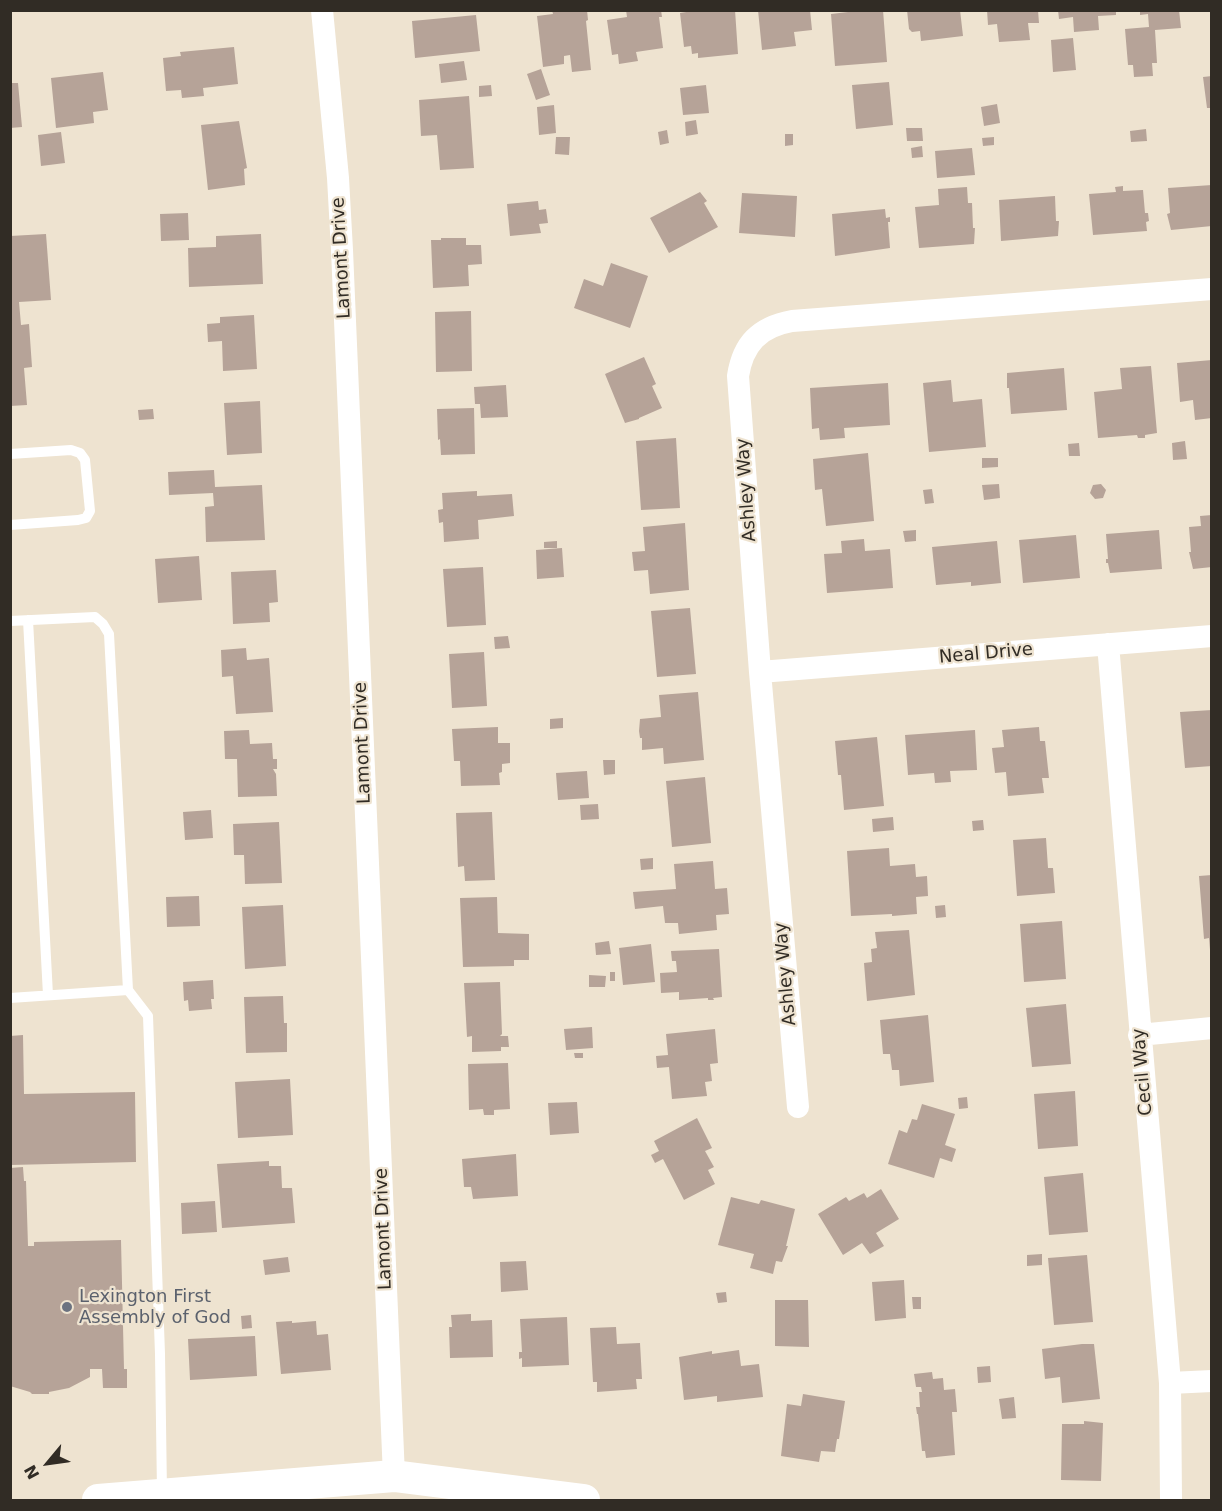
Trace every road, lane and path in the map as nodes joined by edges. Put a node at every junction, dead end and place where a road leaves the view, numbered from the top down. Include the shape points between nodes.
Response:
1 (322, 10) edge
2 (1212, 289) edge
3 (10, 454) edge
4 (10, 525) edge
5 (28, 620) junction
6 (10, 621) edge
7 (1212, 636) edge
8 (1108, 644) junction
9 (760, 672) junction
10 (128, 990) junction
11 (48, 995) junction
12 (10, 998) edge
13 (1212, 1028) edge
14 (1139, 1035) junction
15 (798, 1107) dead end
16 (1212, 1381) edge
17 (1170, 1383) junction
18 (394, 1476) junction
19 (162, 1495) junction
20 (98, 1500) edge
21 (584, 1500) edge
22 (1171, 1500) edge

1 - 18 street, Lamont Drive via 342,250
2 - 9 street, Ashley Way via 792,321 761,332 749,343 738,376
3 - 4 lane via 71,450 80,453 86,460 90,511 86,518 78,520
5 - 6 lane
5 - 10 lane via 95,617 109,634
5 - 11 lane
7 - 8 street, Neal Drive
8 - 9 street, Neal Drive
8 - 14 street, Cecil Way
9 - 15 street, Ashley Way
10 - 11 lane
10 - 19 lane via 148,1016
11 - 12 lane
13 - 14 street
14 - 17 street, Cecil Way
16 - 17 street
17 - 22 street, Cecil Way
18 - 19 main road
18 - 21 main road
19 - 20 main road

